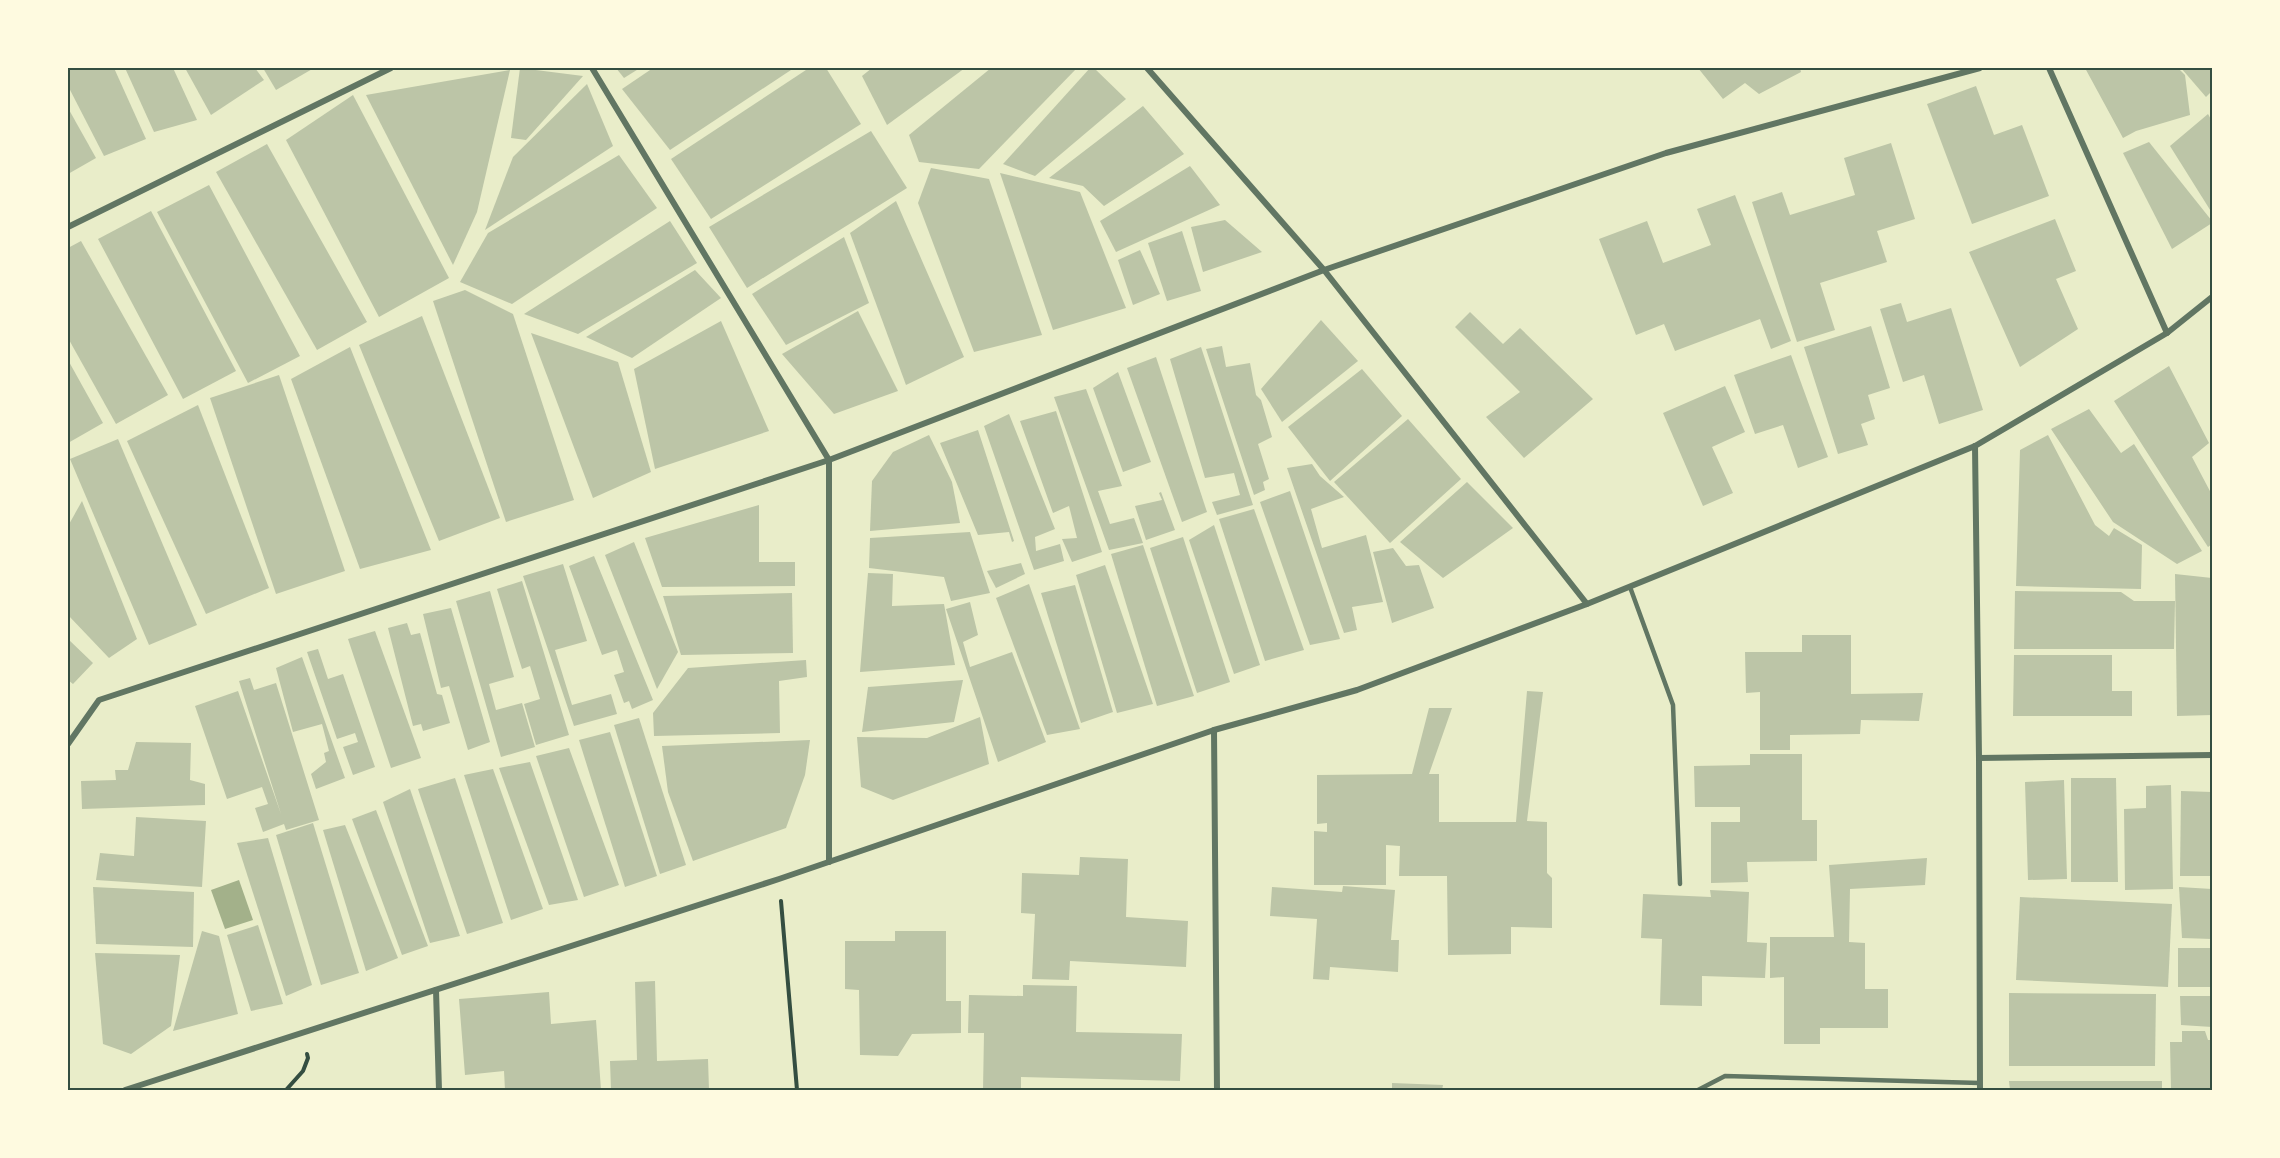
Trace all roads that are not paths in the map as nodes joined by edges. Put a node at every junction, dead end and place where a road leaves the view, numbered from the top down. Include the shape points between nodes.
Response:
1 (391, 68) edge
2 (592, 68) edge
3 (1147, 68) edge
4 (1980, 68) edge
5 (2049, 68) edge
6 (68, 227) edge
7 (1324, 270) junction
8 (2212, 297) edge
9 (2167, 333) junction
10 (1975, 446) junction
11 (829, 460) junction
12 (1630, 587) junction
13 (1587, 604) junction
14 (1214, 730) junction
15 (68, 744) edge
16 (2212, 755) edge
17 (1979, 758) junction
18 (830, 862) junction
19 (1680, 884) dead end
20 (436, 990) junction
21 (1980, 1087) edge
22 (125, 1090) edge
23 (439, 1090) edge
24 (1217, 1090) edge
25 (1698, 1090) edge

1 - 6 street
2 - 11 street
3 - 7 street
4 - 7 street via 1666,153
5 - 9 street
7 - 11 street
7 - 13 street
8 - 9 street
9 - 10 street
10 - 12 street
10 - 17 street
11 - 15 street via 99,700
11 - 18 street
12 - 13 street
12 - 19 lane via 1673,705
13 - 14 street via 1357,690
14 - 18 street
14 - 24 street
16 - 17 street
17 - 21 street
18 - 20 street
20 - 22 street
20 - 23 street
21 - 25 lane via 1725,1076

